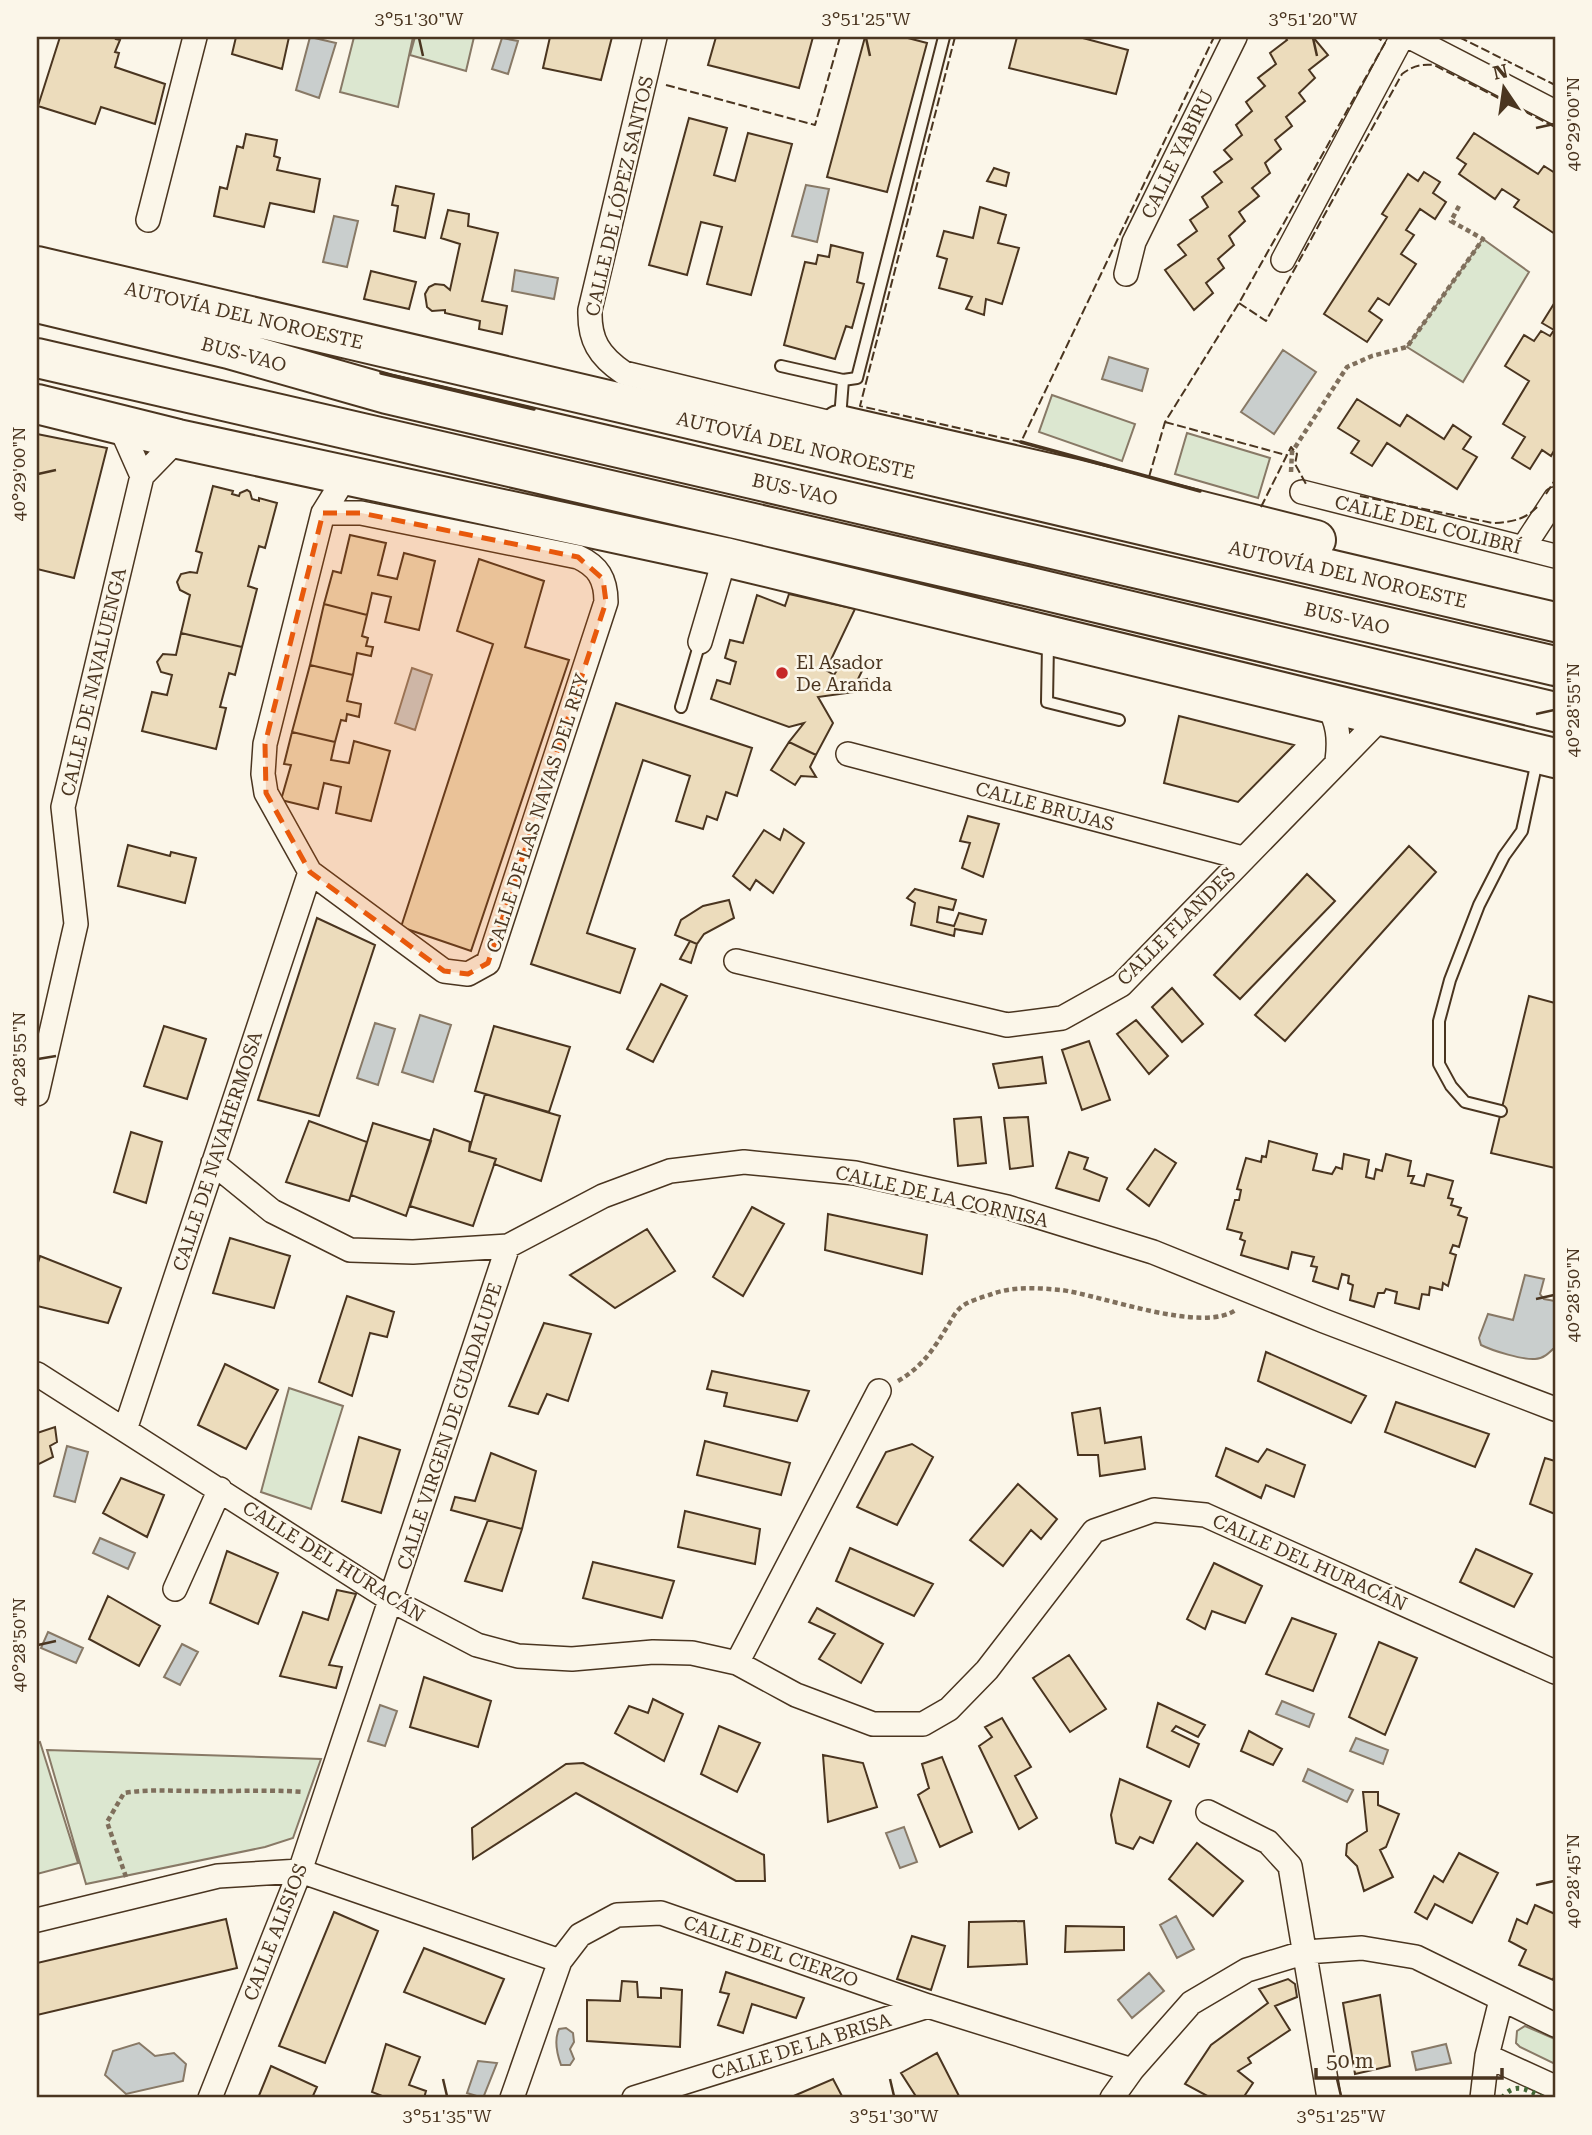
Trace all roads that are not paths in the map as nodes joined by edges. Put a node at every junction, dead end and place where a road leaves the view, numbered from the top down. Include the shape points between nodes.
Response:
1 (195, 37) edge
2 (655, 37) edge
3 (944, 37) edge
4 (1235, 37) edge
5 (1402, 37) edge
6 (1410, 37) edge
7 (1555, 112) edge
8 (148, 220) dead end
9 (1283, 260) dead end
10 (37, 266) edge
11 (1126, 274) dead end
12 (37, 303) edge
13 (37, 321) edge
14 (37, 358) edge
15 (781, 366) dead end
16 (843, 380) junction
17 (387, 394) junction
18 (37, 404) edge
19 (119, 424) junction
20 (839, 425) junction
21 (177, 439) junction
22 (142, 476) junction
23 (346, 476) junction
24 (1301, 492) road end
25 (1555, 499) edge
26 (323, 513) junction
27 (1522, 548) junction
28 (1555, 556) edge
29 (725, 557) junction
30 (1555, 600) edge
31 (1555, 622) edge
32 (1048, 637) junction
33 (700, 642) joint
34 (1555, 666) edge
35 (1326, 703) junction
36 (681, 708) dead end
37 (1555, 712) edge
38 (1382, 717) junction
39 (1119, 720) dead end
40 (848, 754) dead end
41 (1547, 756) edge
42 (1337, 761) junction
43 (1243, 858) junction
44 (310, 872) junction
45 (736, 961) dead end
46 (37, 1094) edge
47 (1501, 1111) dead end
48 (213, 1163) junction
49 (508, 1246) junction
50 (37, 1374) edge
51 (878, 1391) road end
52 (1555, 1409) edge
53 (125, 1430) junction
54 (220, 1489) junction
55 (175, 1589) dead end
56 (391, 1600) junction
57 (737, 1663) junction
58 (1555, 1672) edge
59 (334, 1765) joint
60 (1208, 1812) dead end
61 (300, 1871) junction
62 (37, 1920) edge
63 (1306, 1952) junction
64 (560, 1961) junction
65 (1501, 2000) junction
66 (928, 2006) junction
67 (1555, 2025) edge
68 (1487, 2056) junction
69 (1132, 2070) junction
70 (1555, 2087) edge
71 (210, 2098) edge
72 (512, 2098) edge
73 (634, 2098) edge
74 (1112, 2098) edge
75 (1329, 2098) edge
76 (1482, 2098) edge

1 - 8 street
2 - 20 street, CALLE DE LÓPEZ SANTOS via 622,176 601,295 589,328 594,341 611,365 624,373
3 - 16 lane via 857,378
4 - 11 street, CALLE YABIRU via 1134,242
5 - 9 street
6 - 7 street
10 - 31 highway, AUTOVÍA DEL NOROESTE
12 - 17 highway, BUS-VAO via 229,349
13 - 17 highway
14 - 37 highway
15 - 16 lane
16 - 20 lane
17 - 34 highway, BUS-VAO
18 - 19 highway
19 - 21 highway
19 - 22 street
20 - 30 highway via 1071,478
21 - 22 street, CALLE DE NAVALUENGA
21 - 23 highway
22 - 46 street, CALLE DE NAVALUENGA via 63,807 76,924
23 - 26 street
23 - 29 highway
24 - 27 street, CALLE DEL COLIBRÍ
25 - 27 street
26 - 44 street via 265,744 263,774 266,793
26 - 44 street, CALLE DE LAS NAVAS DEL REY via 361,513 578,557 591,563 603,579 606,602 488,963 468,974 444,971
27 - 28 street, CALLE DEL COLIBRÍ
29 - 32 highway
29 - 33 street
32 - 35 highway
32 - 39 lane via 1047,702
33 - 36 lane
35 - 38 highway
35 - 42 street via 1338,726
38 - 41 highway
38 - 42 street, CALLE FLANDES
40 - 43 street, CALLE BRUJAS
41 - 47 lane via 1522,831 1504,856 1466,934 1439,1021 1439,1063 1451,1086 1465,1102
42 - 43 street, CALLE FLANDES
43 - 45 street, CALLE FLANDES via 1121,985 1062,1018 1007,1025
44 - 48 street, CALLE DE NAVAHERMOSA
48 - 49 street, CALLE DE LA CORNISA via 272,1211 350,1250 413,1252
48 - 53 street, CALLE DE NAVAHERMOSA
49 - 52 street, CALLE DE LA CORNISA via 603,1196 670,1171 744,1162 855,1173 1007,1207 1153,1252
49 - 56 street, CALLE VIRGEN DE GUADALUPE
50 - 53 street, CALLE DEL HURACÁN
51 - 57 street
53 - 54 street, CALLE DEL HURACÁN
54 - 55 street, CALLE DEL HURACÁN
54 - 56 street, CALLE DEL HURACÁN
56 - 57 street, CALLE DEL HURACÁN via 477,1645 518,1656 572,1659 692,1653
56 - 59 street, CALLE VIRGEN DE GUADALUPE
57 - 58 street, CALLE DEL HURACÁN via 796,1695 873,1724 922,1724 949,1709 987,1670 1094,1531 1154,1510 1205,1515
59 - 61 street, CALLE ALISIOS
60 - 63 street via 1268,1842 1290,1866
61 - 62 street via 218,1876
61 - 64 street
61 - 71 street, CALLE ALISIOS
63 - 65 street via 1362,1948 1416,1957
63 - 69 street via 1247,1970 1191,2003
63 - 75 street
64 - 66 street, CALLE DEL CIERZO via 580,1935 617,1915 661,1913
64 - 72 street, CALLE DEL CIERZO
65 - 67 street
65 - 68 street
66 - 69 street, CALLE DEL CIERZO
66 - 73 street, CALLE DE LA BRISA
68 - 70 street
68 - 76 street
69 - 74 street

